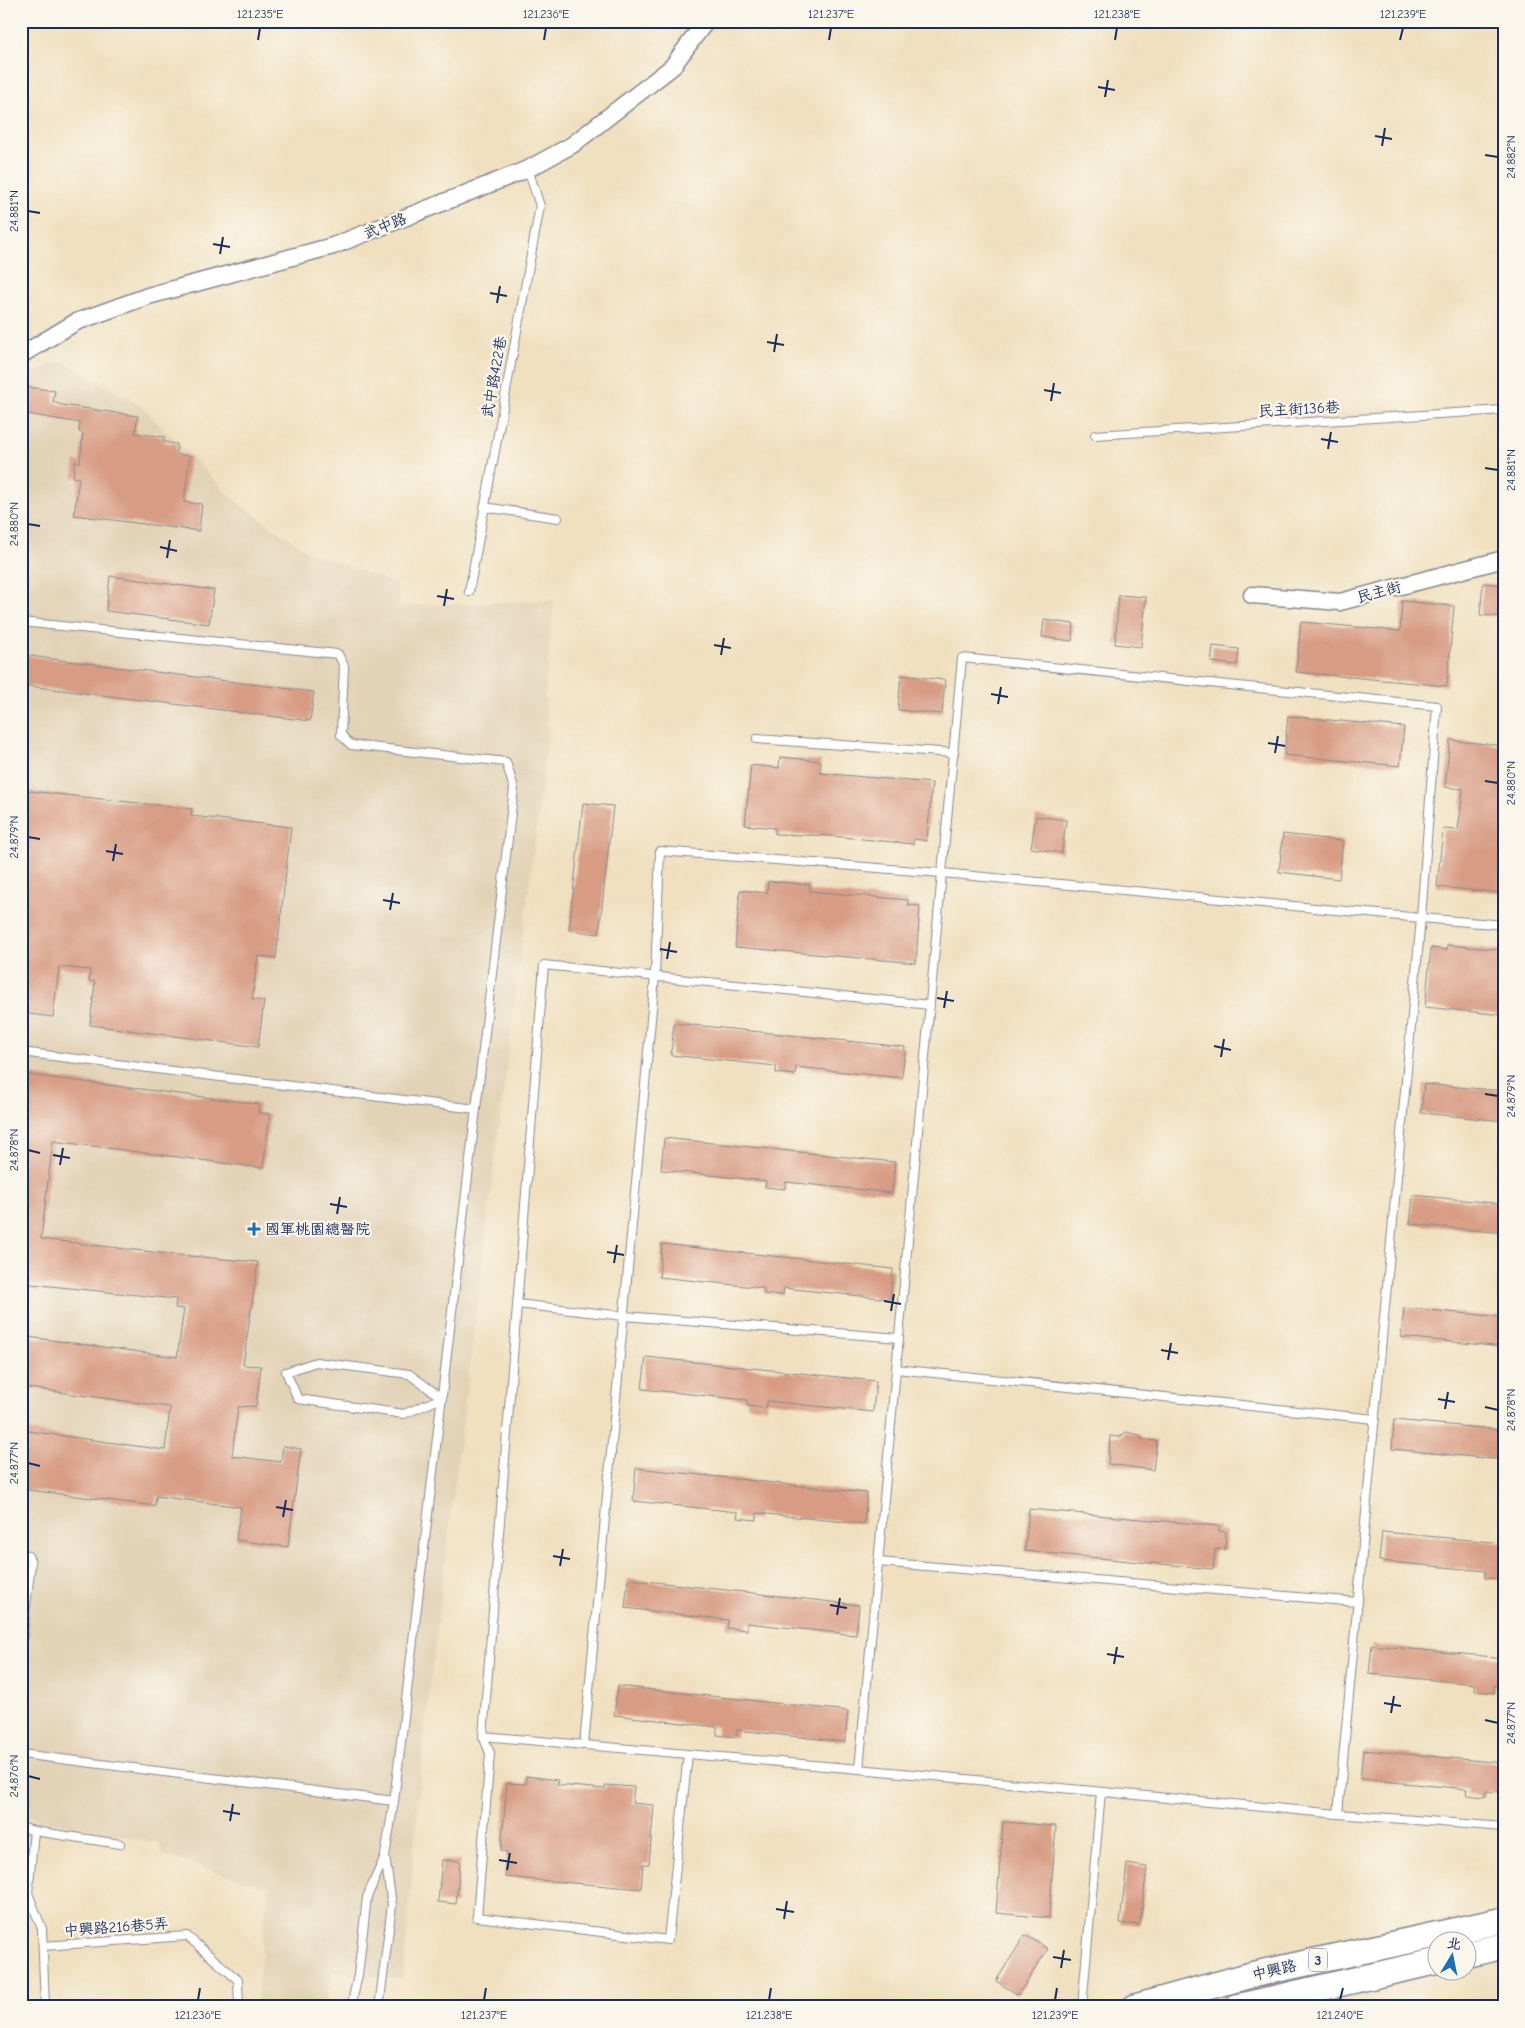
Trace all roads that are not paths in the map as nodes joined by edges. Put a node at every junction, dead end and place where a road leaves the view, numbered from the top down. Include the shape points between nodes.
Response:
1 (706, 21) edge
2 (528, 169) junction
3 (21, 355) edge
4 (1504, 410) edge
5 (1095, 435) dead end
6 (484, 507) junction
7 (558, 518) dead end
8 (1504, 558) edge
9 (469, 592) dead end
10 (1252, 595) dead end
11 (21, 622) edge
12 (757, 739) dead end
13 (954, 753) junction
14 (942, 873) junction
15 (1421, 918) junction
16 (1504, 924) edge
17 (655, 976) junction
18 (930, 1004) junction
19 (21, 1052) edge
20 (476, 1109) junction
21 (517, 1304) junction
22 (624, 1316) junction
23 (899, 1338) junction
24 (896, 1369) junction
25 (442, 1398) junction
26 (1375, 1419) junction
27 (21, 1552) edge
28 (878, 1562) junction
29 (1358, 1602) junction
30 (21, 1651) edge
31 (483, 1736) junction
32 (584, 1745) junction
33 (21, 1754) edge
34 (688, 1754) junction
35 (859, 1770) junction
36 (1101, 1792) junction
37 (394, 1801) junction
38 (1338, 1814) junction
39 (1504, 1826) edge
40 (21, 1827) edge
41 (34, 1831) junction
42 (120, 1844) dead end
43 (385, 1856) junction
44 (1504, 1920) edge
45 (43, 1946) junction
46 (1504, 1946) edge
47 (1478, 1952) edge
48 (1428, 1963) edge
49 (1253, 1994) edge
50 (44, 2007) edge
51 (239, 2007) edge
52 (351, 2007) edge
53 (379, 2007) edge
54 (1082, 2007) edge
55 (1135, 2007) edge

1 - 2 street, 武中路 via 672,67 572,145
2 - 3 street, 武中路 via 333,246 148,296 76,322
2 - 6 lane, 武中路422巷 via 540,206
4 - 5 lane, 民主街136巷
6 - 7 lane
6 - 9 lane, 武中路422巷
8 - 10 street, 民主街 via 1340,602
11 - 20 lane via 338,654 344,666 341,735 351,745 506,762 514,788
12 - 13 lane
13 - 14 lane
13 - 15 lane via 962,658 1437,706
14 - 15 lane
14 - 17 lane via 660,851
14 - 18 lane
15 - 16 lane
15 - 26 lane
17 - 18 lane
17 - 21 lane via 544,965
17 - 22 lane
18 - 23 lane
19 - 20 lane
20 - 25 lane
21 - 22 lane
21 - 31 lane
22 - 23 lane
22 - 32 lane
23 - 24 lane
24 - 26 lane
24 - 28 lane
25 - 25 lane via 409,1374 316,1362 286,1372 298,1399 404,1414
25 - 37 lane
26 - 29 lane
27 - 30 lane via 31,1562
28 - 29 lane
28 - 35 lane
29 - 38 lane
31 - 32 lane
31 - 34 lane via 490,1753 477,1916 668,1940
32 - 34 lane
33 - 37 lane
34 - 35 lane
35 - 36 lane
36 - 38 lane
36 - 54 lane
37 - 43 lane
38 - 39 lane
40 - 41 lane
41 - 42 lane
41 - 45 lane via 28,1893 42,1929
43 - 52 lane via 367,1897
43 - 53 lane via 392,1905
44 - 49 main road, 中興路 / 3
45 - 50 lane
45 - 51 lane, 中興路216巷5弄 via 186,1936 238,1980
46 - 47 main road
48 - 49 main road, 中興路 / 3
49 - 55 main road, 中興路 / 3

